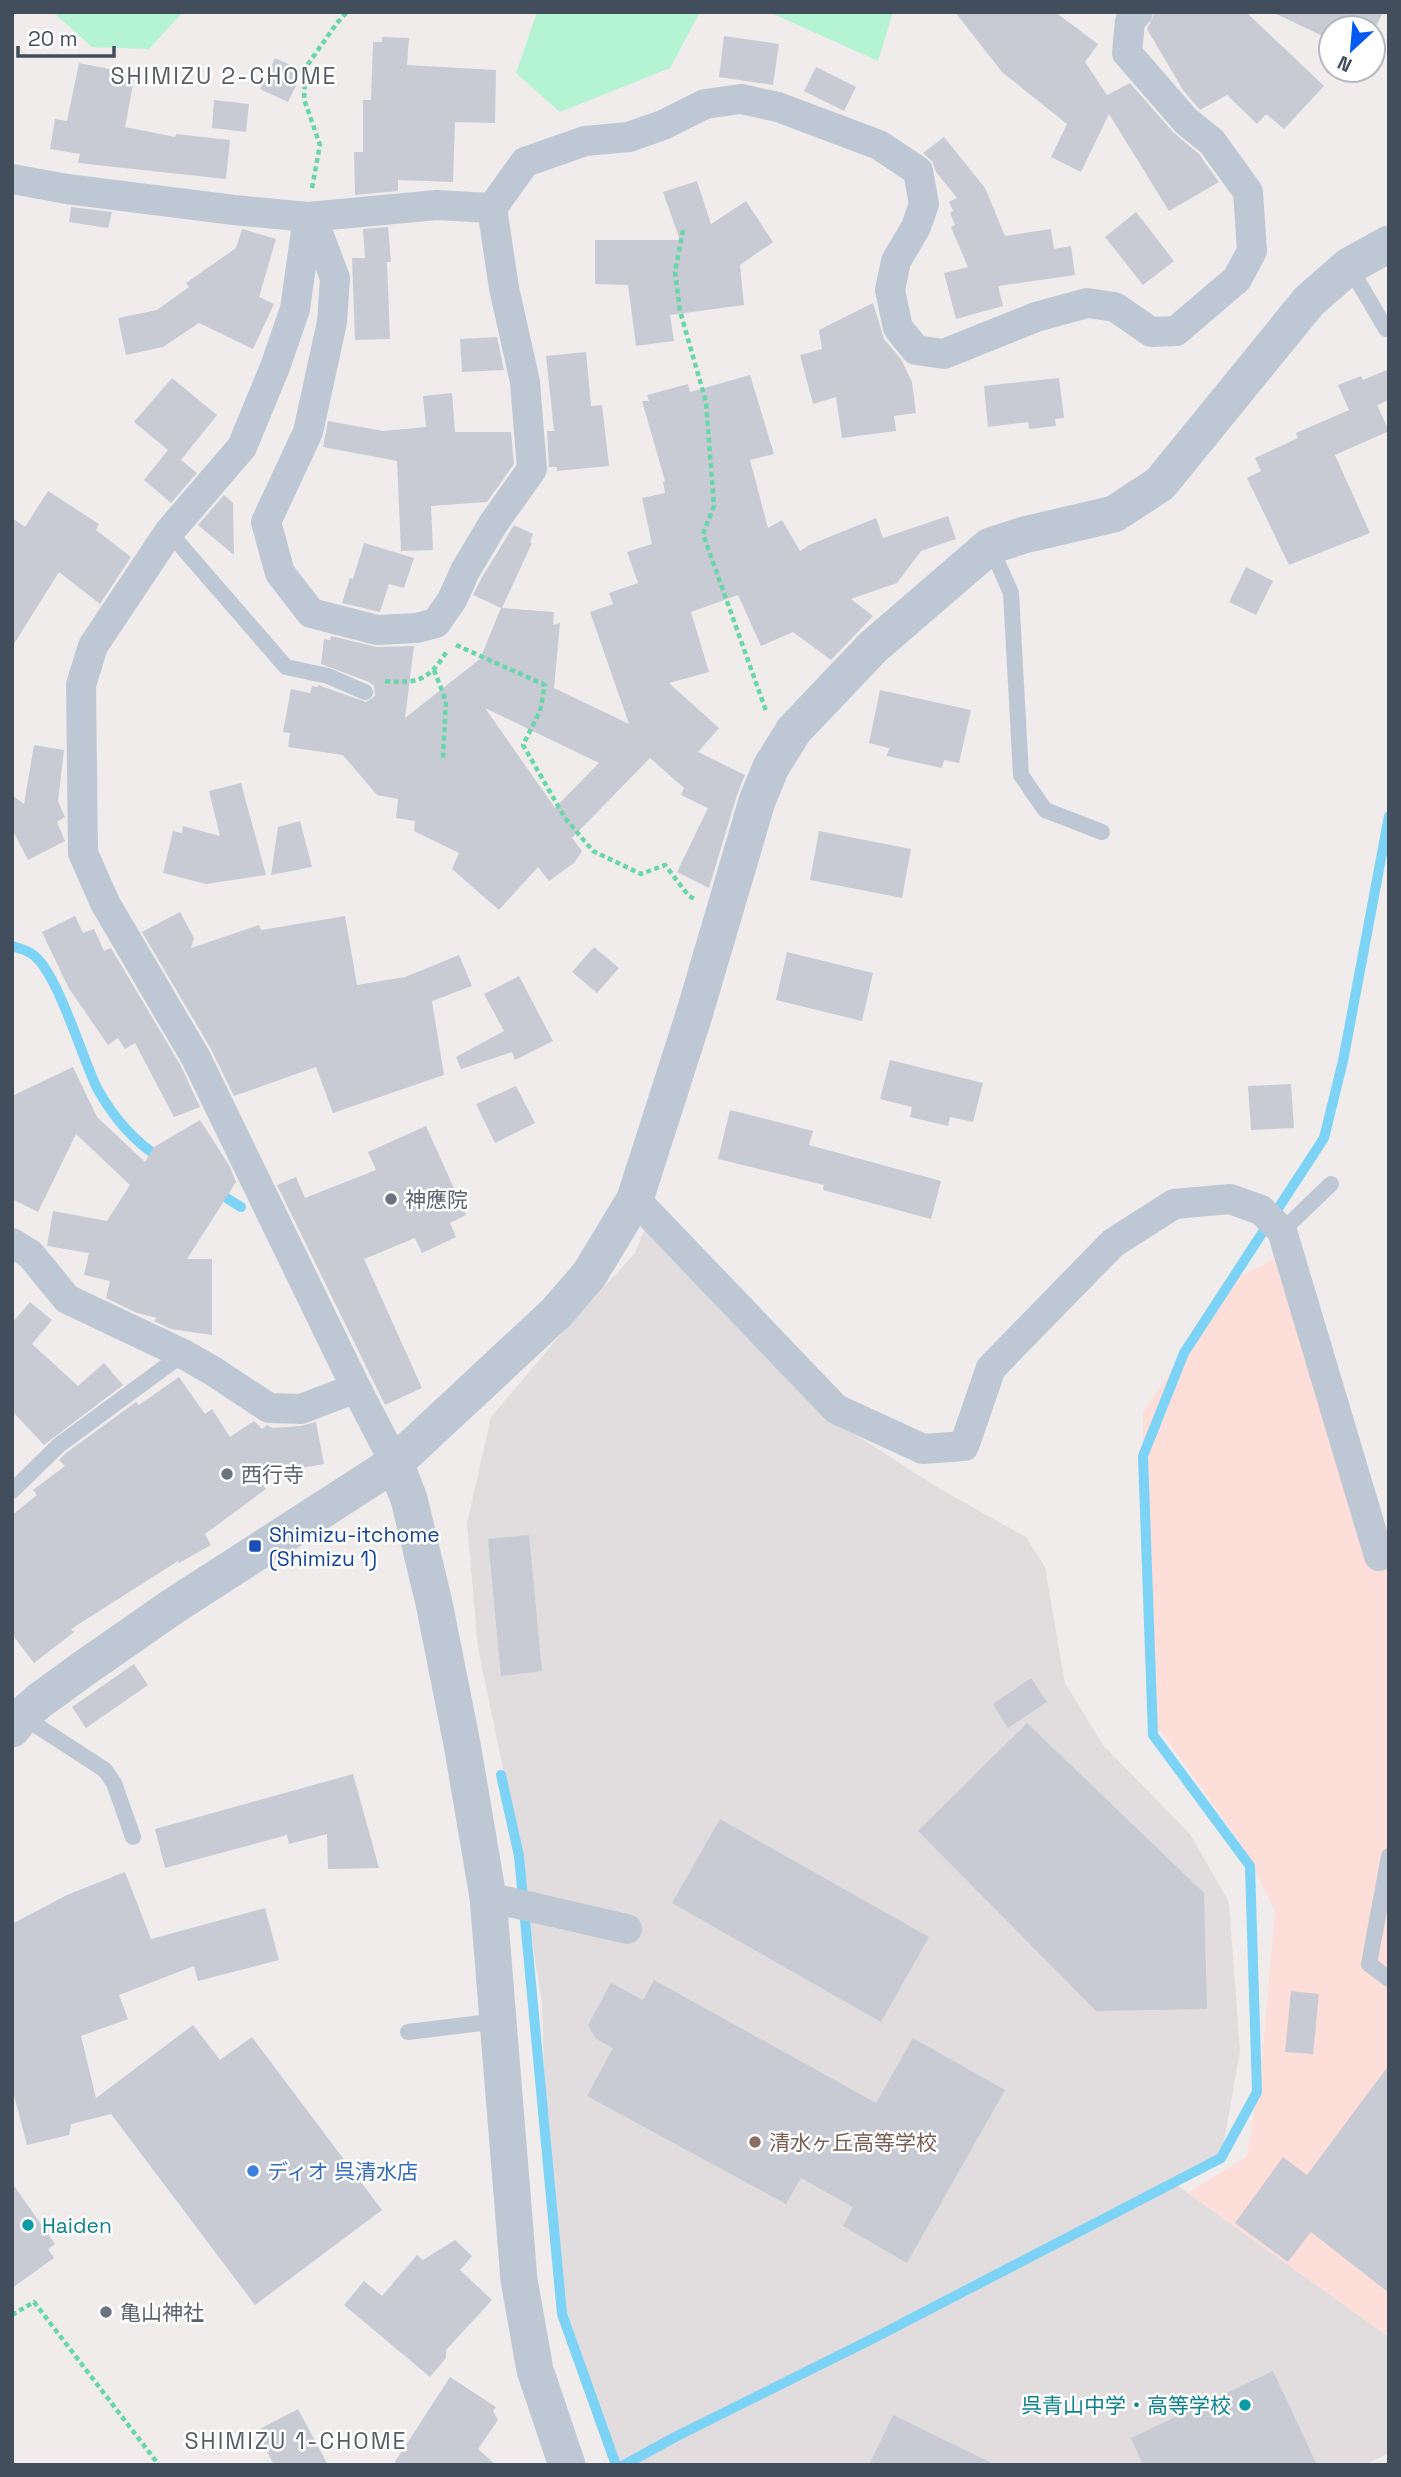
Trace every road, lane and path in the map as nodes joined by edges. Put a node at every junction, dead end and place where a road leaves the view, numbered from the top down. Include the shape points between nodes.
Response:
1 (348, 12) edge
2 (1138, 12) edge
3 (12, 179) edge
4 (492, 208) junction
5 (308, 216) junction
6 (683, 230) dead end
7 (1389, 244) edge
8 (1349, 266) junction
9 (1386, 329) dead end
10 (169, 531) junction
11 (990, 546) junction
12 (452, 643) dead end
13 (434, 670) dead end
14 (365, 692) dead end
15 (781, 751) junction
16 (443, 758) dead end
17 (1102, 832) dead end
18 (705, 905) dead end
19 (1331, 1184) dead end
20 (635, 1199) junction
21 (1273, 1222) junction
22 (12, 1243) edge
23 (183, 1354) junction
24 (356, 1388) junction
25 (395, 1463) junction
26 (12, 1491) edge
27 (1379, 1556) dead end
28 (17, 1723) edge
29 (133, 1837) dead end
30 (1389, 1856) edge
31 (488, 1897) junction
32 (626, 1929) dead end
33 (1389, 1979) edge
34 (498, 2021) junction
35 (408, 2032) dead end
36 (12, 2315) edge
37 (159, 2465) edge
38 (567, 2465) edge

1 - 5 path via 306,67 304,99 320,145
2 - 4 street via 1130,21 1127,53 1186,121 1212,142 1248,192 1252,251 1237,279 1176,331 1151,332 1115,307 1087,303 1036,317 944,354 916,350 898,328 890,290 896,261 924,204 918,171 860,137 778,107 741,99 705,104 629,137 585,141 525,162
3 - 5 street
4 - 5 street via 437,205
4 - 5 street via 525,382 532,469 486,536 436,623 377,630 311,613 279,573 266,522 308,432 332,322 335,278
5 - 10 street via 295,309 242,447
6 - 15 path via 675,272 680,311 705,402 714,506 703,534
7 - 8 street
8 - 9 lane
8 - 11 street via 1309,301 1160,484 1114,513
10 - 14 lane via 286,667 328,676
10 - 24 street via 93,646 81,685 83,853 104,903 196,1058
11 - 15 street via 873,648 794,730
11 - 17 lane via 1012,593 1021,775 1045,810
12 - 18 path via 545,684 540,711 523,746 565,818 593,851 641,874 665,865 689,896
13 - 16 path via 446,701
15 - 20 street via 757,801
19 - 21 lane
20 - 21 street via 836,1409 923,1449 964,1446 991,1368 1113,1243 1174,1205 1230,1199
20 - 25 street via 589,1275 556,1313
21 - 27 street
22 - 23 street via 30,1254 66,1299
23 - 24 street via 269,1408 301,1409
23 - 26 lane via 59,1445
24 - 25 street
25 - 28 street via 172,1607 83,1669
25 - 31 street via 409,1499 434,1603
28 - 29 lane via 105,1770
30 - 33 lane via 1369,1964
31 - 32 street
31 - 34 street
34 - 35 lane
34 - 38 street via 519,2280 535,2370
36 - 37 path via 34,2302

